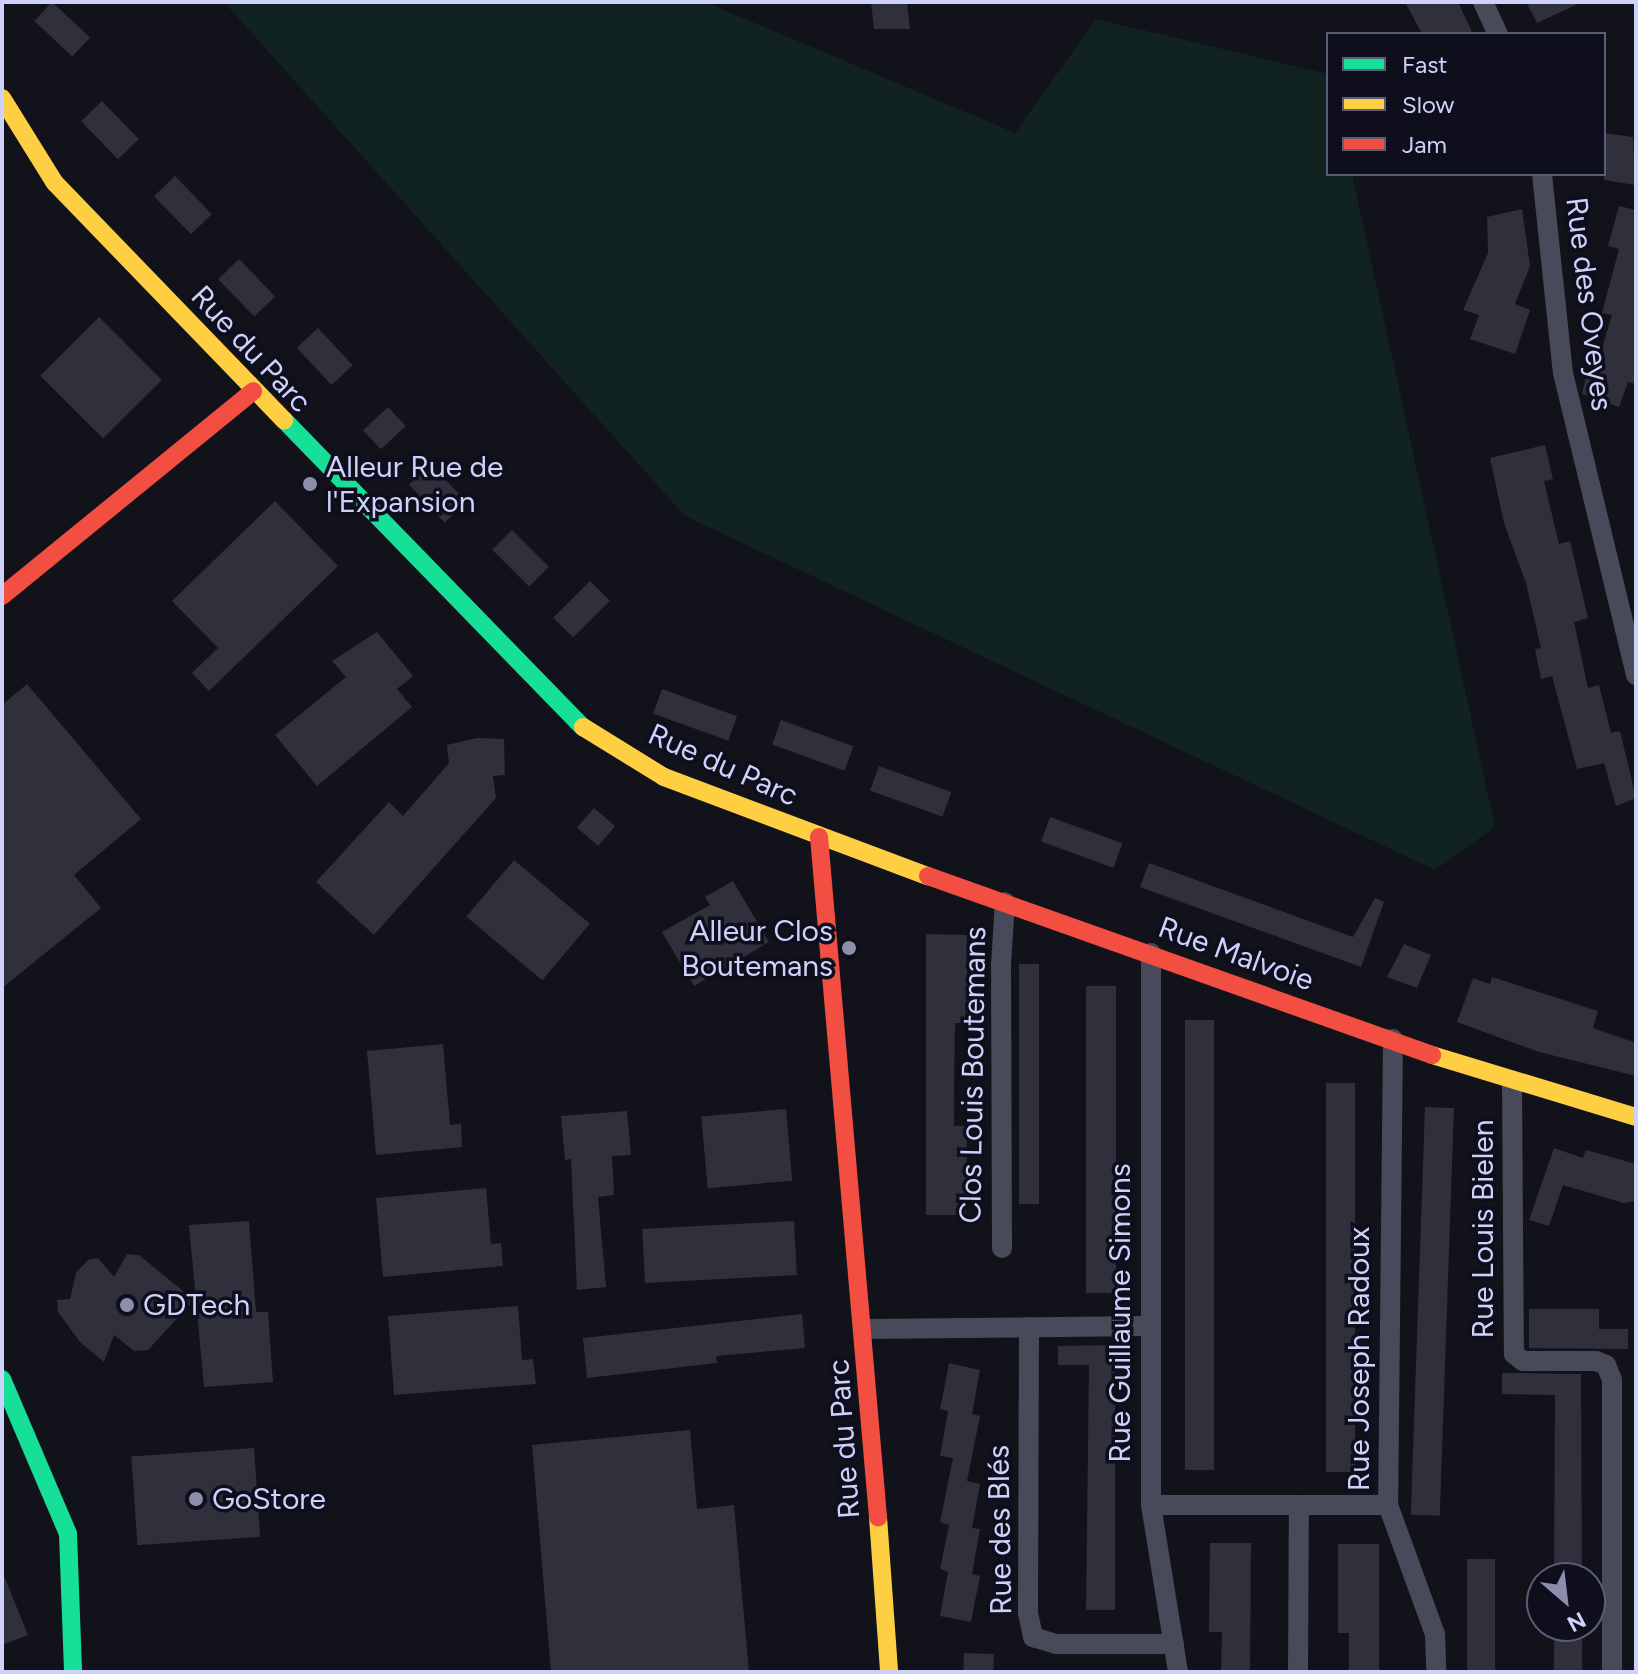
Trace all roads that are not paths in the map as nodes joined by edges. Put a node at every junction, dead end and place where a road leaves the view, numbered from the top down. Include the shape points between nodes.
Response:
1 (1483, 2) edge
2 (1497, 32) edge
3 (2, 98) edge
4 (1542, 176) edge
5 (253, 391) junction
6 (2, 596) edge
7 (1636, 675) edge
8 (819, 837) junction
9 (1005, 902) junction
10 (1151, 953) junction
11 (1393, 1039) junction
12 (1512, 1083) junction
13 (1636, 1117) edge
14 (1002, 1248) dead end
15 (1150, 1326) junction
16 (1029, 1327) junction
17 (864, 1329) junction
18 (2, 1379) edge
19 (1151, 1505) junction
20 (1299, 1505) junction
21 (1388, 1505) junction
22 (1174, 1644) junction
23 (73, 1672) edge
24 (889, 1672) edge
25 (1178, 1672) edge
26 (1298, 1672) edge
27 (1436, 1672) edge
28 (1612, 1672) edge

1 - 2 street
3 - 5 street, Rue du Parc via 55,183
4 - 7 street, Rue des Oveyes via 1563,373
5 - 6 street
5 - 8 street, Rue du Parc via 574,721 664,777
8 - 9 street, Rue Malvoie
8 - 17 street, Rue du Parc via 833,1045
9 - 10 street, Rue Malvoie
9 - 14 street, Clos Louis Boutemans
10 - 11 street, Rue Malvoie
10 - 15 street, Rue Guillaume Simons
11 - 12 street, Rue Malvoie
11 - 21 street, Rue Joseph Radoux
12 - 13 street, Rue Malvoie
12 - 28 street, Rue Louis Bielen via 1514,1354 1523,1361 1596,1361 1606,1365 1613,1388
15 - 16 street
15 - 19 street, Rue Guillaume Simons
16 - 17 street
16 - 22 street, Rue des Blés via 1028,1613 1033,1637 1056,1644
17 - 24 street, Rue du Parc
18 - 23 street via 68,1534
19 - 20 street
19 - 22 street, Rue Guillaume Simons
20 - 21 street
20 - 26 street
21 - 27 street, Rue Joseph Radoux via 1435,1634
22 - 25 street, Rue Guillaume Simons

